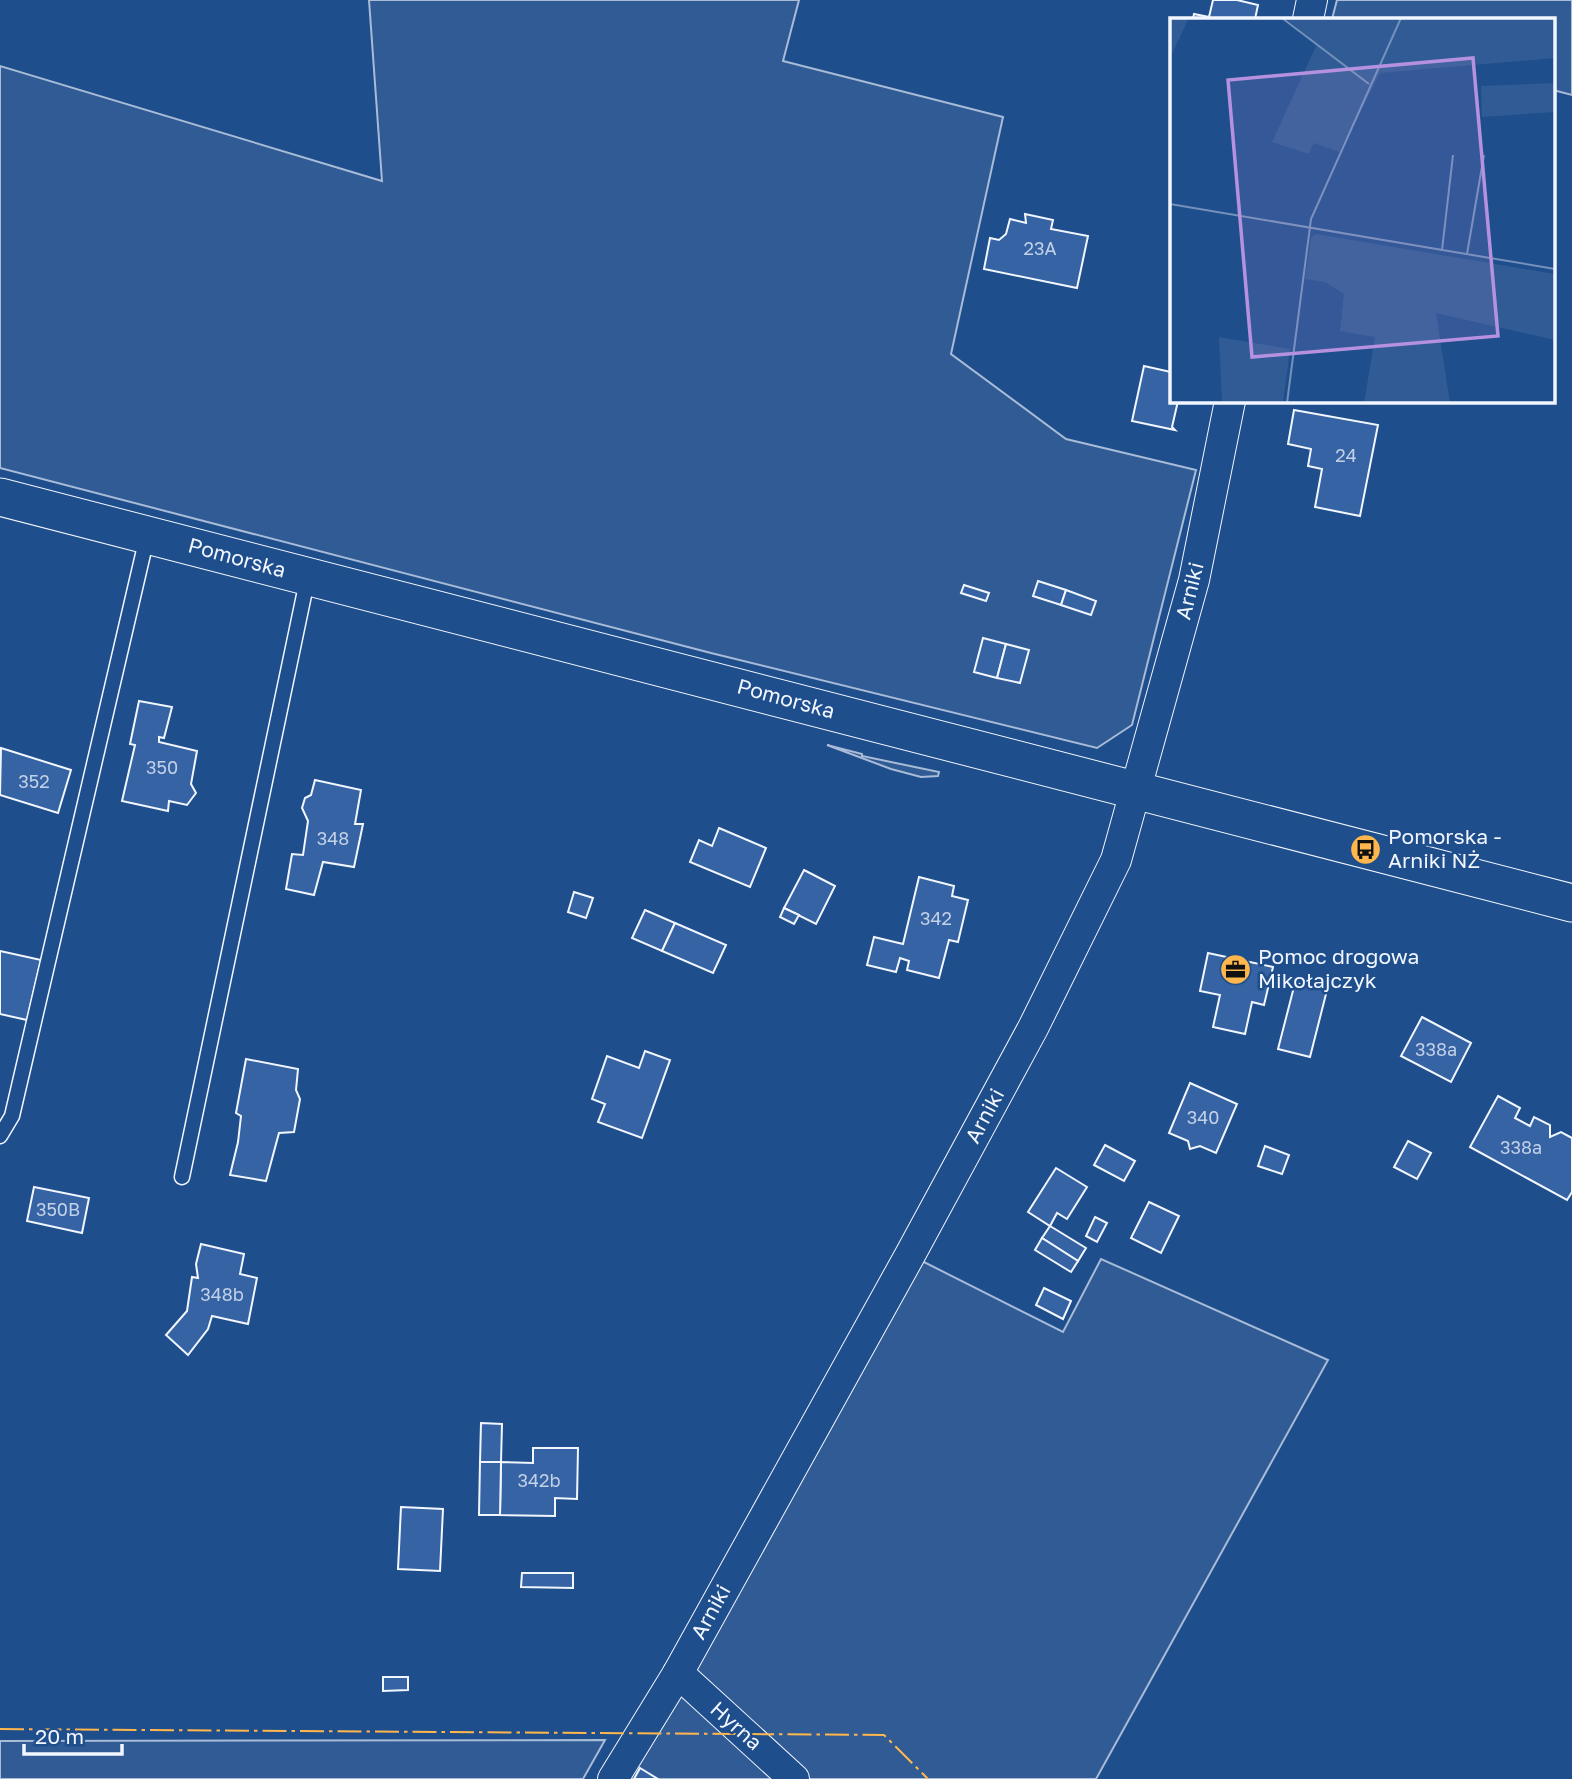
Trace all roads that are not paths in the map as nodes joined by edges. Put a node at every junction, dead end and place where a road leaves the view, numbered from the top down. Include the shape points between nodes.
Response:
1 (1312, 0) edge
2 (1308, 18) edge
3 (1230, 402) edge
4 (0, 497) edge
5 (147, 535) junction
6 (308, 576) junction
7 (1137, 789) junction
8 (1572, 903) edge
9 (0, 1136) edge
10 (182, 1177) dead end
11 (678, 1673) junction
12 (612, 1779) edge
13 (794, 1779) edge

1 - 2 street
3 - 7 street, Arniki via 1194,580
4 - 5 street, Pomorska
5 - 6 street, Pomorska
5 - 9 lane via 12,1116
6 - 7 street, Pomorska
6 - 10 lane
7 - 8 street, Pomorska
7 - 11 street, Arniki via 1116,860 1033,1028
11 - 12 street, Arniki
11 - 13 street, Hyrna

